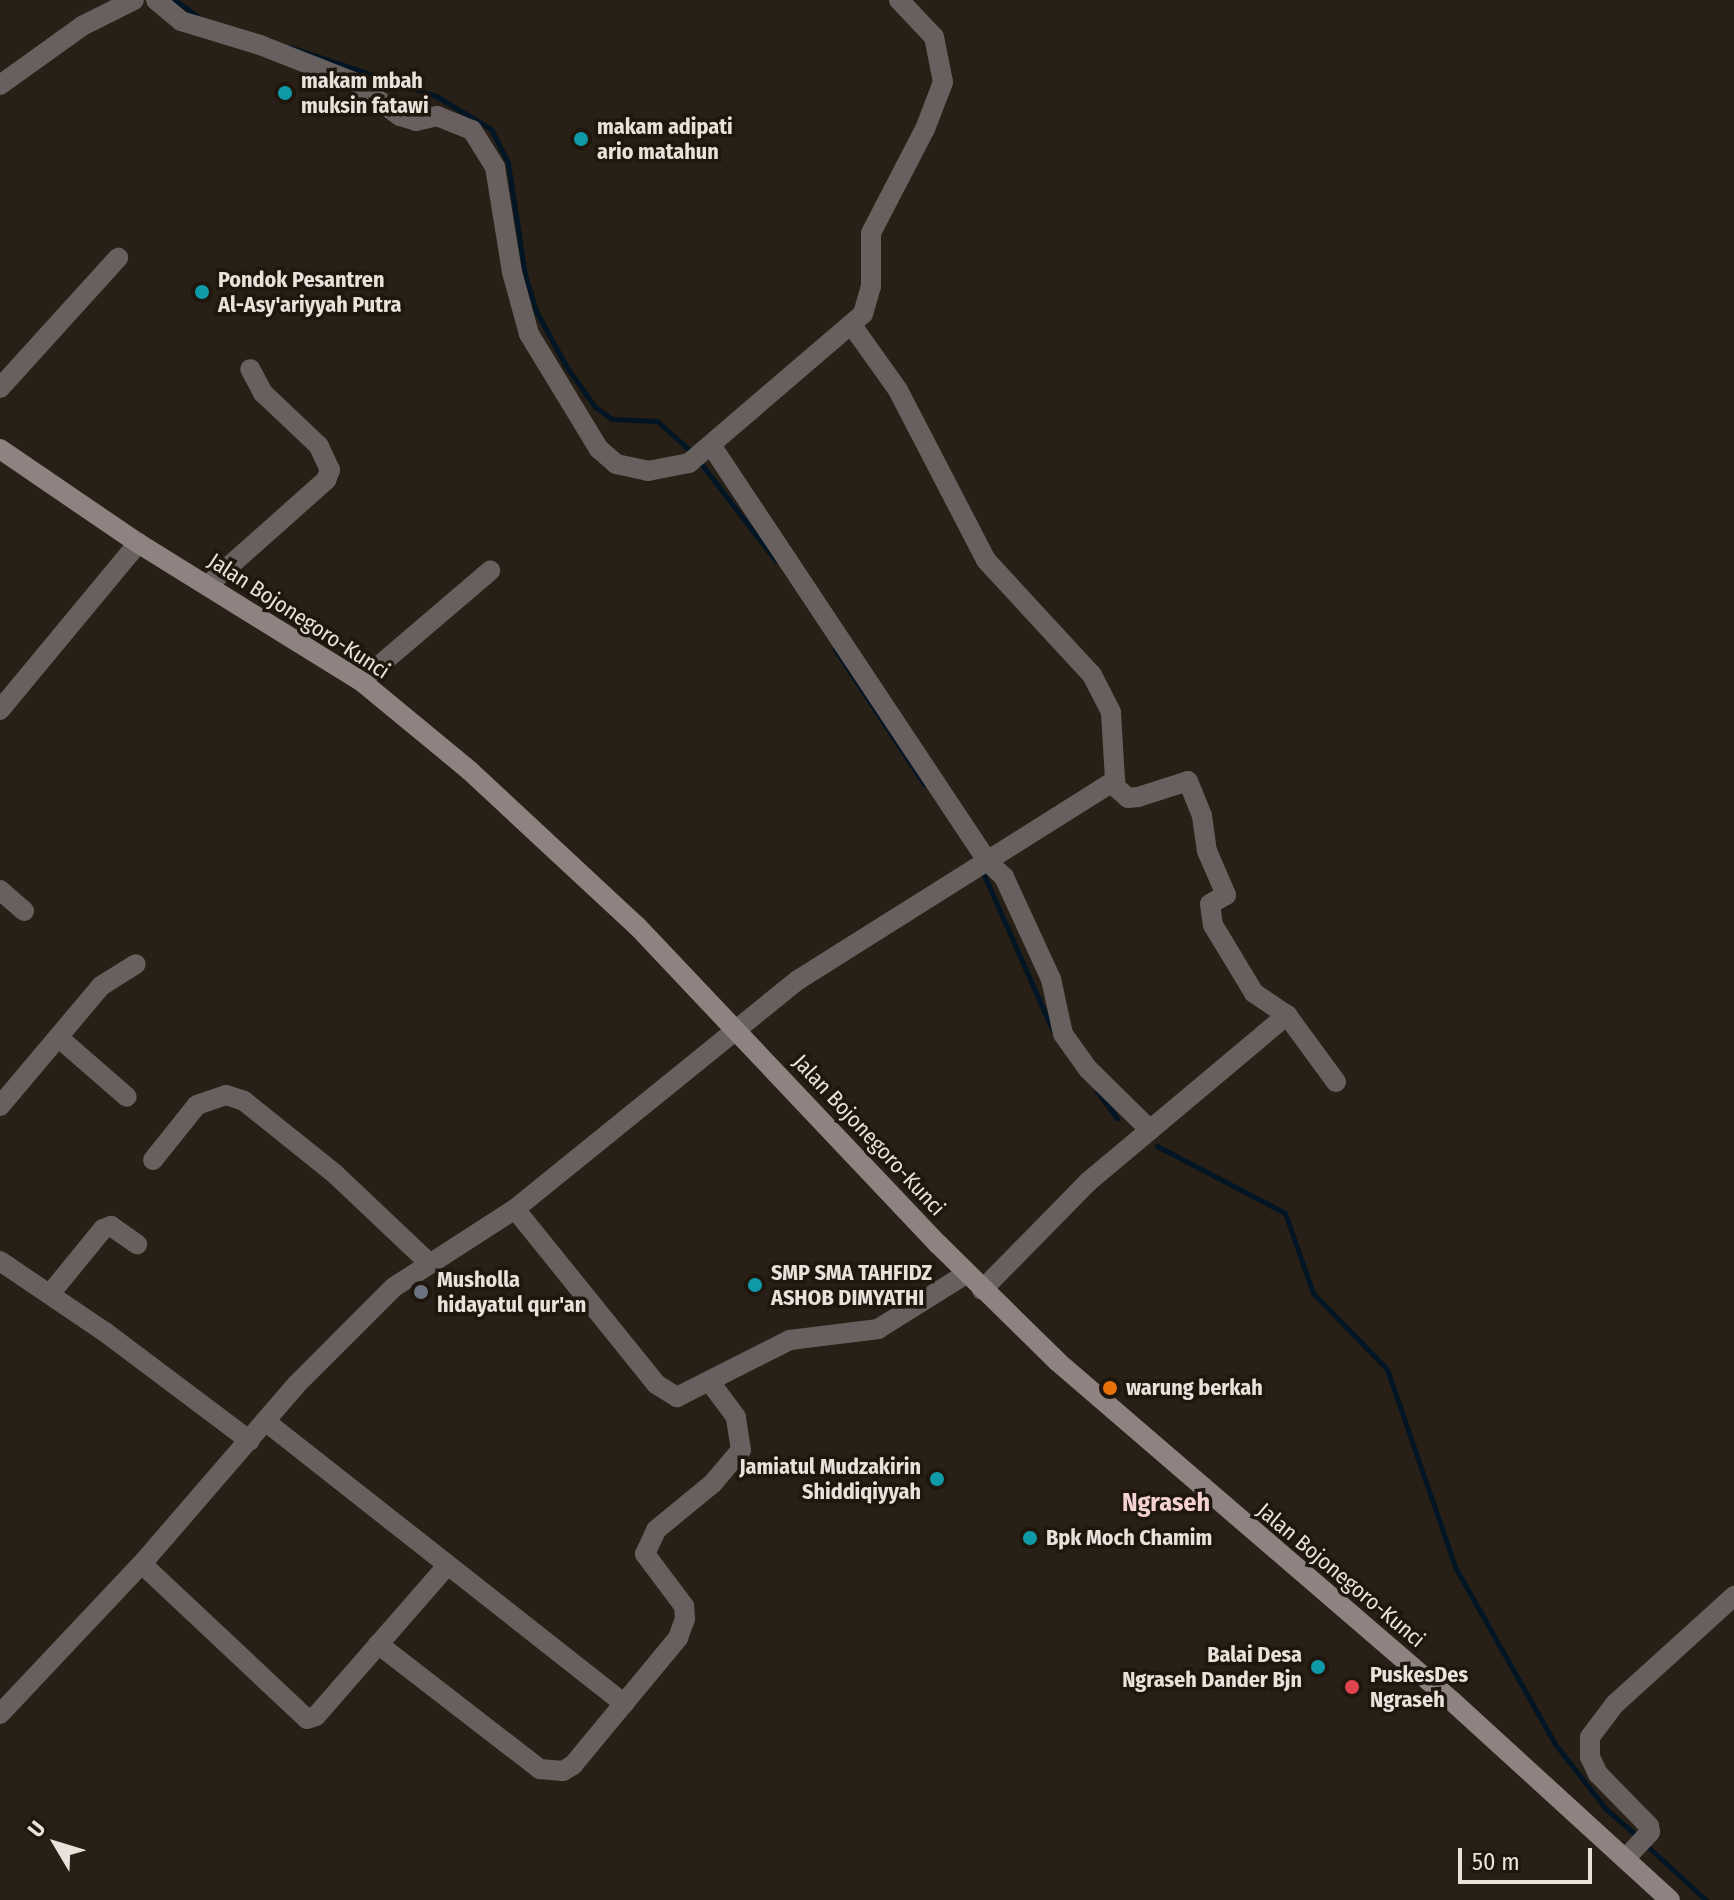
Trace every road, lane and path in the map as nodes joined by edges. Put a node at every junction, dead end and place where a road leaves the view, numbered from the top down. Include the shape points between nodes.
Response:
1 (134, 0) edge
2 (156, 0) edge
3 (899, 0) edge
4 (0, 85) edge
5 (118, 258) dead end
6 (853, 327) junction
7 (250, 369) dead end
8 (0, 388) edge
9 (710, 446) junction
10 (0, 449) edge
11 (138, 543) junction
12 (490, 571) dead end
13 (209, 584) junction
14 (361, 681) junction
15 (0, 710) edge
16 (1112, 784) junction
17 (980, 867) junction
18 (0, 890) edge
19 (24, 911) dead end
20 (136, 964) dead end
21 (1287, 1015) junction
22 (735, 1026) junction
23 (58, 1037) junction
24 (1336, 1082) dead end
25 (127, 1097) dead end
26 (0, 1106) edge
27 (1144, 1135) junction
28 (153, 1160) dead end
29 (515, 1209) junction
30 (137, 1244) dead end
31 (0, 1261) edge
32 (428, 1262) junction
33 (966, 1274) junction
34 (982, 1290) junction
35 (50, 1294) junction
36 (710, 1382) junction
37 (265, 1421) junction
38 (250, 1441) junction
39 (142, 1564) junction
40 (446, 1567) junction
41 (1734, 1596) edge
42 (378, 1644) junction
43 (624, 1704) junction
44 (0, 1714) edge
45 (1630, 1854) junction
46 (1670, 1900) edge

1 - 4 street via 82,26
2 - 9 street via 181,21 354,82 400,116 416,121 437,116 472,130 495,167 514,285 529,334 599,449 616,464 648,471 689,463
3 - 6 street via 934,37 943,82 871,233 869,300
5 - 8 street
6 - 9 street
6 - 16 street via 898,390 986,560 1092,675 1111,712 1117,770
7 - 13 street via 263,393 319,446 330,470 326,480
9 - 17 street
10 - 11 main road, Jalan Bojonegoro-Kunci
11 - 13 main road, Jalan Bojonegoro-Kunci
11 - 15 street
12 - 14 street
13 - 14 main road, Jalan Bojonegoro-Kunci
14 - 22 main road, Jalan Bojonegoro-Kunci via 498,795
16 - 17 street
16 - 21 street via 1128,798 1188,781 1202,816 1207,851 1226,895 1210,904 1213,925 1254,993
17 - 22 street via 798,980
17 - 27 street via 1004,877 1023,913 1051,979 1063,1034
18 - 19 street
20 - 23 street via 101,986
21 - 24 street
21 - 27 street
22 - 29 street
22 - 33 main road, Jalan Bojonegoro-Kunci
23 - 25 street
23 - 26 street
27 - 34 street via 1088,1182
28 - 32 street via 197,1105 226,1095 244,1101 335,1174
29 - 32 street
29 - 36 street via 666,1394 677,1397
30 - 35 street via 111,1226 103,1229
31 - 35 street
32 - 37 street via 373,1305
33 - 34 main road, Jalan Bojonegoro-Kunci
33 - 36 street via 878,1329 790,1340
34 - 45 main road, Jalan Bojonegoro-Kunci via 1108,1408
35 - 38 street
36 - 43 street via 736,1417 741,1450 732,1465 647,1542 645,1554 684,1606 685,1619 678,1638
37 - 38 street
37 - 40 street
38 - 39 street
39 - 42 street via 307,1719
39 - 44 street
40 - 42 street
40 - 43 street via 547,1639
41 - 45 street via 1615,1704 1590,1737 1590,1757 1598,1774 1644,1819 1650,1832
42 - 43 street via 549,1773 573,1765
45 - 46 main road, Jalan Bojonegoro-Kunci

